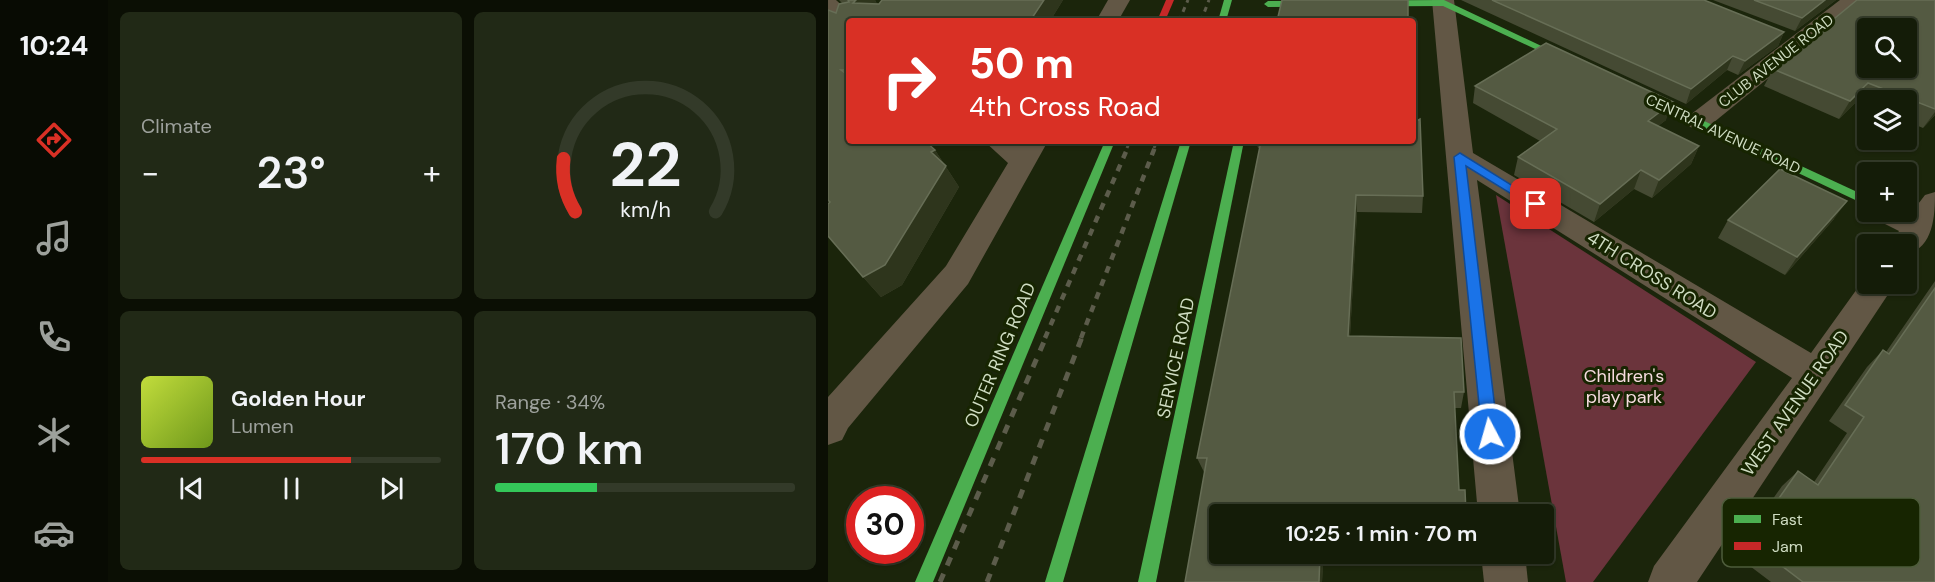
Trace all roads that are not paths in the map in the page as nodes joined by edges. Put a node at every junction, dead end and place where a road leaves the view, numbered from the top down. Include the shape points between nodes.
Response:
1 (1119, 0) edge
2 (1170, 0) edge
3 (1228, 0) edge
4 (1853, 0) edge
5 (1268, 2) edge
6 (1443, 2) edge
7 (828, 4) edge
8 (1109, 18) edge
9 (1162, 18) edge
10 (1223, 18) edge
11 (1265, 18) edge
12 (846, 20) edge
13 (1592, 72) edge
14 (1614, 82) edge
15 (1699, 121) junction
16 (1007, 144) edge
17 (1109, 144) edge
18 (1185, 144) edge
19 (1238, 144) edge
20 (1029, 151) edge
21 (1460, 157) junction
22 (1857, 197) edge
23 (1935, 202) edge
24 (1897, 222) edge
25 (1910, 234) edge
26 (1913, 234) edge
27 (1872, 294) edge
28 (1815, 374) junction
29 (830, 421) edge
30 (1729, 498) edge
31 (1498, 504) edge
32 (1722, 507) edge
33 (1504, 564) edge
34 (924, 582) edge
35 (1054, 582) edge
36 (1147, 582) edge
37 (1506, 582) edge
38 (1670, 582) edge

1 - 8 street
2 - 9 main road
3 - 10 main road
4 - 15 street, CLUB AVENUE ROAD via 1790,40
5 - 6 main road
5 - 11 main road
6 - 13 main road
6 - 21 street
7 - 12 street
14 - 15 main road, CENTRAL AVENUE ROAD
15 - 22 main road, CENTRAL AVENUE ROAD
16 - 20 street
17 - 34 main road, OUTER RING ROAD
18 - 35 main road
19 - 36 main road, SERVICE ROAD
20 - 29 street via 957,275
21 - 28 street, 4TH CROSS ROAD
21 - 31 street
23 - 26 street
24 - 25 street
27 - 28 street, WEST AVENUE ROAD
28 - 30 street, WEST AVENUE ROAD
32 - 38 street, WEST AVENUE ROAD
33 - 37 street

